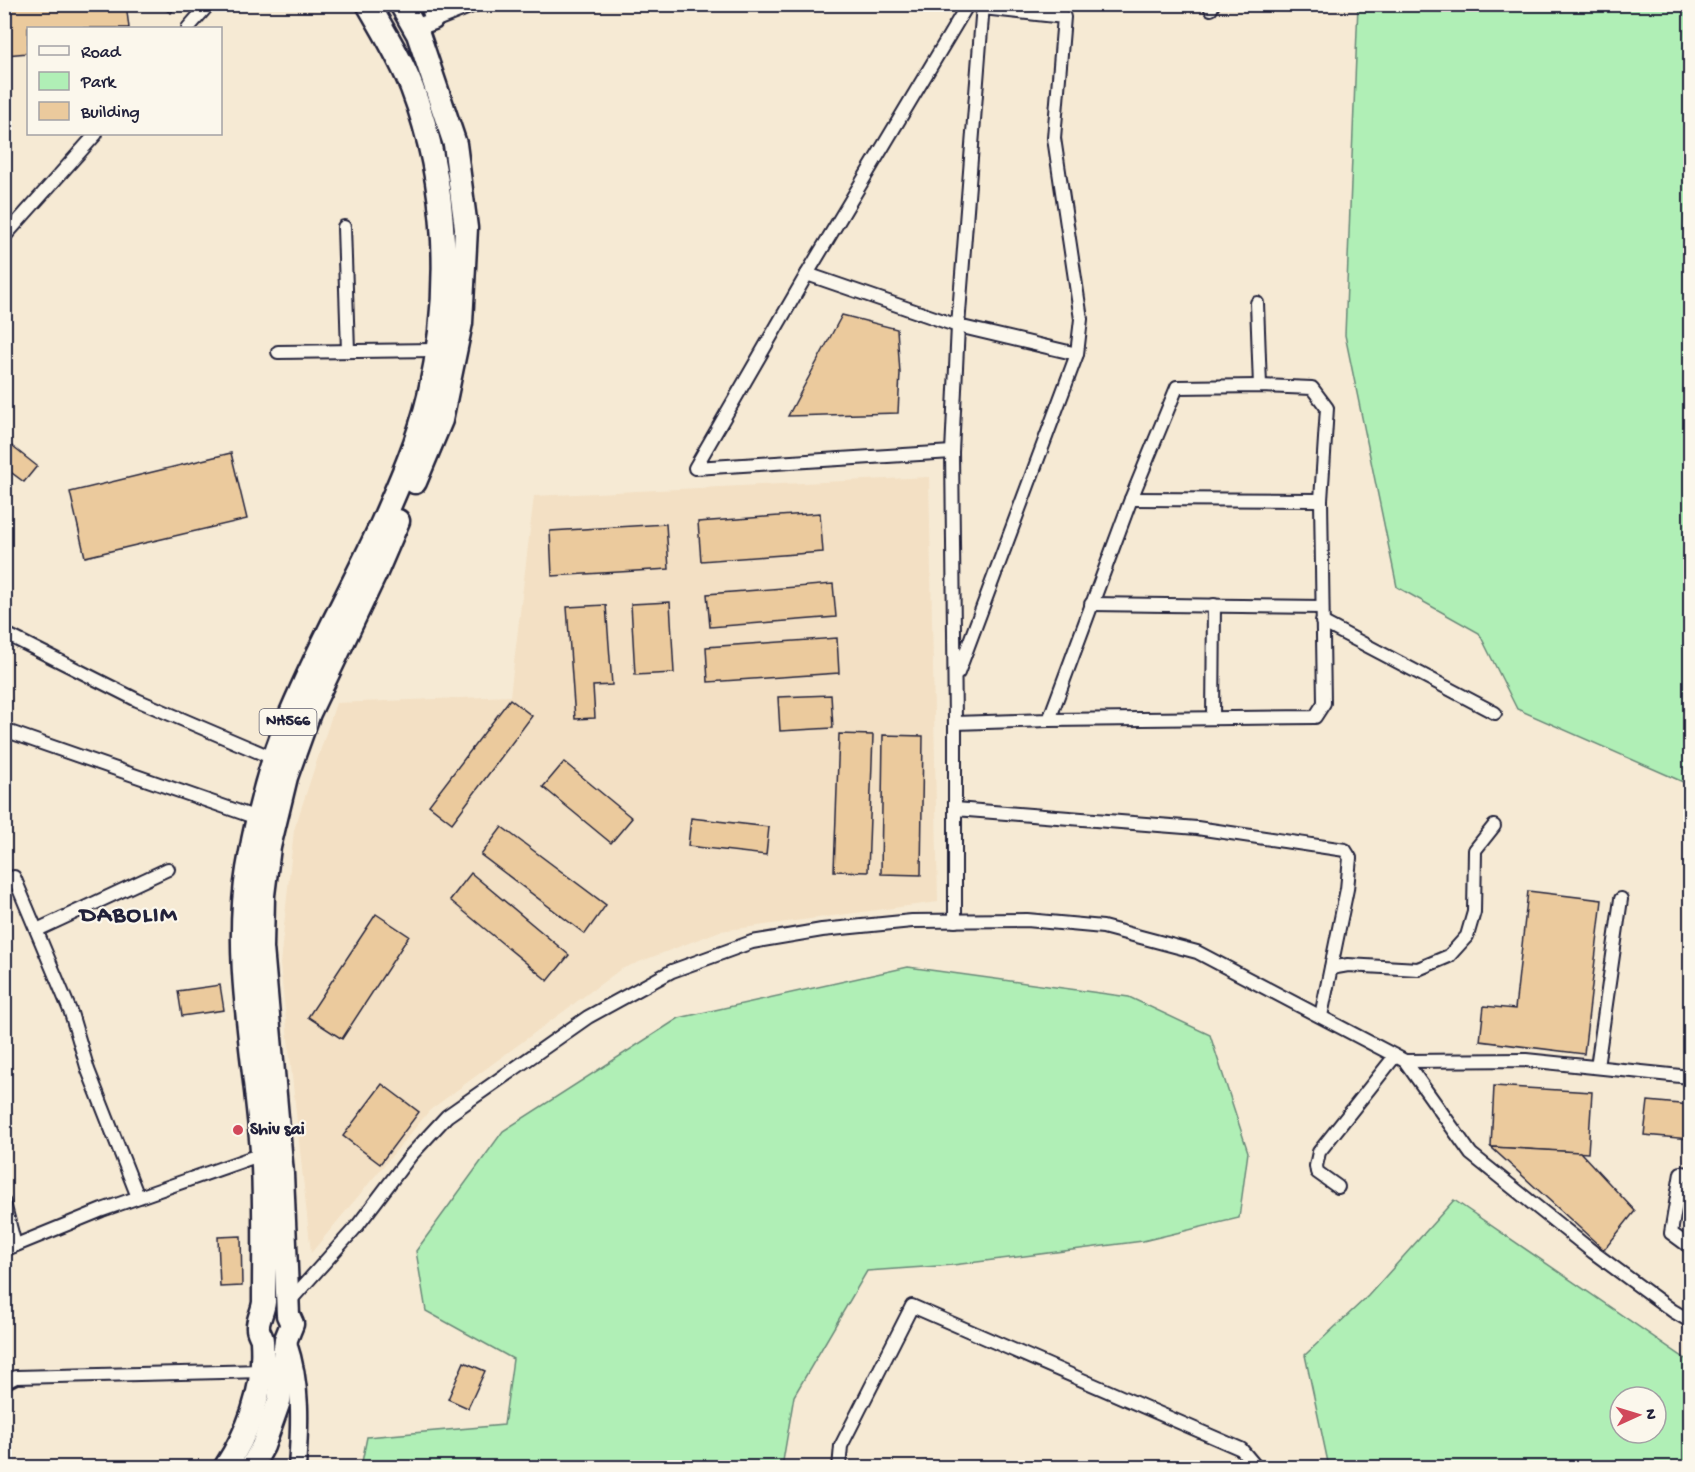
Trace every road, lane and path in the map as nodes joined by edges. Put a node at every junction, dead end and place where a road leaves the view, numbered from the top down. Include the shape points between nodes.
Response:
1 (209, 4) edge
2 (368, 4) edge
3 (400, 4) edge
4 (477, 4) edge
5 (968, 4) edge
6 (983, 6) edge
7 (426, 18) edge
8 (189, 27) edge
9 (95, 135) edge
10 (344, 227) dead end
11 (4, 237) edge
12 (807, 274) junction
13 (1257, 303) dead end
14 (958, 326) junction
15 (436, 350) junction
16 (348, 351) junction
17 (278, 352) dead end
18 (1077, 354) junction
19 (1260, 386) junction
20 (952, 452) junction
21 (1131, 499) junction
22 (1322, 500) junction
23 (1091, 604) junction
24 (1214, 606) junction
25 (1322, 607) junction
26 (1322, 622) junction
27 (4, 633) edge
28 (955, 681) junction
29 (1495, 713) dead end
30 (1213, 718) junction
31 (1049, 720) junction
32 (955, 723) junction
33 (4, 730) edge
34 (275, 759) junction
35 (955, 809) junction
36 (257, 818) junction
37 (1494, 825) dead end
38 (168, 869) dead end
39 (14, 877) dead end
40 (1621, 899) dead end
41 (955, 921) junction
42 (37, 930) junction
43 (1331, 968) junction
44 (1321, 1016) junction
45 (1400, 1059) junction
46 (1597, 1067) junction
47 (1690, 1077) edge
48 (262, 1154) junction
49 (1690, 1174) edge
50 (1338, 1187) dead end
51 (138, 1197) junction
52 (4, 1203) edge
53 (1690, 1247) edge
54 (10, 1248) edge
55 (288, 1309) junction
56 (263, 1314) junction
57 (1690, 1321) edge
58 (262, 1337) junction
59 (286, 1339) junction
60 (262, 1371) junction
61 (4, 1383) edge
62 (225, 1467) edge
63 (251, 1467) edge
64 (297, 1467) edge
65 (839, 1467) edge
66 (1257, 1467) edge

1 - 8 street
2 - 15 highway, NH566 via 412,89 439,196 444,271
3 - 7 highway, NH566
4 - 7 street
5 - 12 street
6 - 14 street
6 - 18 street via 1064,17 1054,138 1081,319
7 - 55 highway, NH566 via 439,91 455,144 466,228 461,323 441,420 378,570 309,713 286,777 269,847 263,895 262,948 282,1174
9 - 11 street
10 - 16 street
12 - 14 street
12 - 20 street via 695,468
13 - 19 street
14 - 18 street
14 - 20 street
15 - 16 street
15 - 34 highway, NH566 via 429,396 417,436 382,522 316,657
16 - 17 street
18 - 28 street
19 - 21 street via 1177,387
19 - 22 street via 1312,388 1327,408
20 - 28 street
21 - 22 street
21 - 23 street
22 - 25 street
23 - 24 street
23 - 31 street
24 - 25 street
24 - 30 street
25 - 26 street
26 - 29 street
26 - 30 street via 1324,703 1315,717
27 - 34 street via 137,699
28 - 32 street
30 - 31 street
31 - 32 street
32 - 35 street
33 - 36 street
34 - 36 highway, NH566
35 - 41 street
35 - 43 street via 1197,828 1345,850 1350,858 1347,889
36 - 48 highway, NH566 via 243,922
37 - 43 street via 1475,850 1474,912 1467,936 1449,956 1419,969 1348,965
38 - 42 street
39 - 42 street
40 - 46 street
41 - 44 street via 1027,920 1103,927 1156,940 1197,951
41 - 55 street via 822,930 752,942 672,971 588,1017 447,1116
42 - 51 street
43 - 44 street
44 - 45 street
45 - 46 street via 1526,1060
45 - 50 street via 1319,1152 1317,1172
45 - 57 street via 1471,1154 1593,1252
46 - 47 street
48 - 51 street
48 - 56 highway, NH566
49 - 53 street via 1681,1173 1671,1233
51 - 54 street
52 - 54 street
55 - 56 highway
55 - 59 highway, NH566 via 292,1324
56 - 58 highway, NH566 via 258,1328
58 - 59 highway via 272,1343
58 - 60 highway, NH566
59 - 63 highway, NH566 via 279,1401
59 - 64 street via 296,1366 300,1412
60 - 61 street via 16,1377
60 - 62 highway, NH566 via 246,1430
65 - 66 street via 841,1446 912,1306 1241,1449

